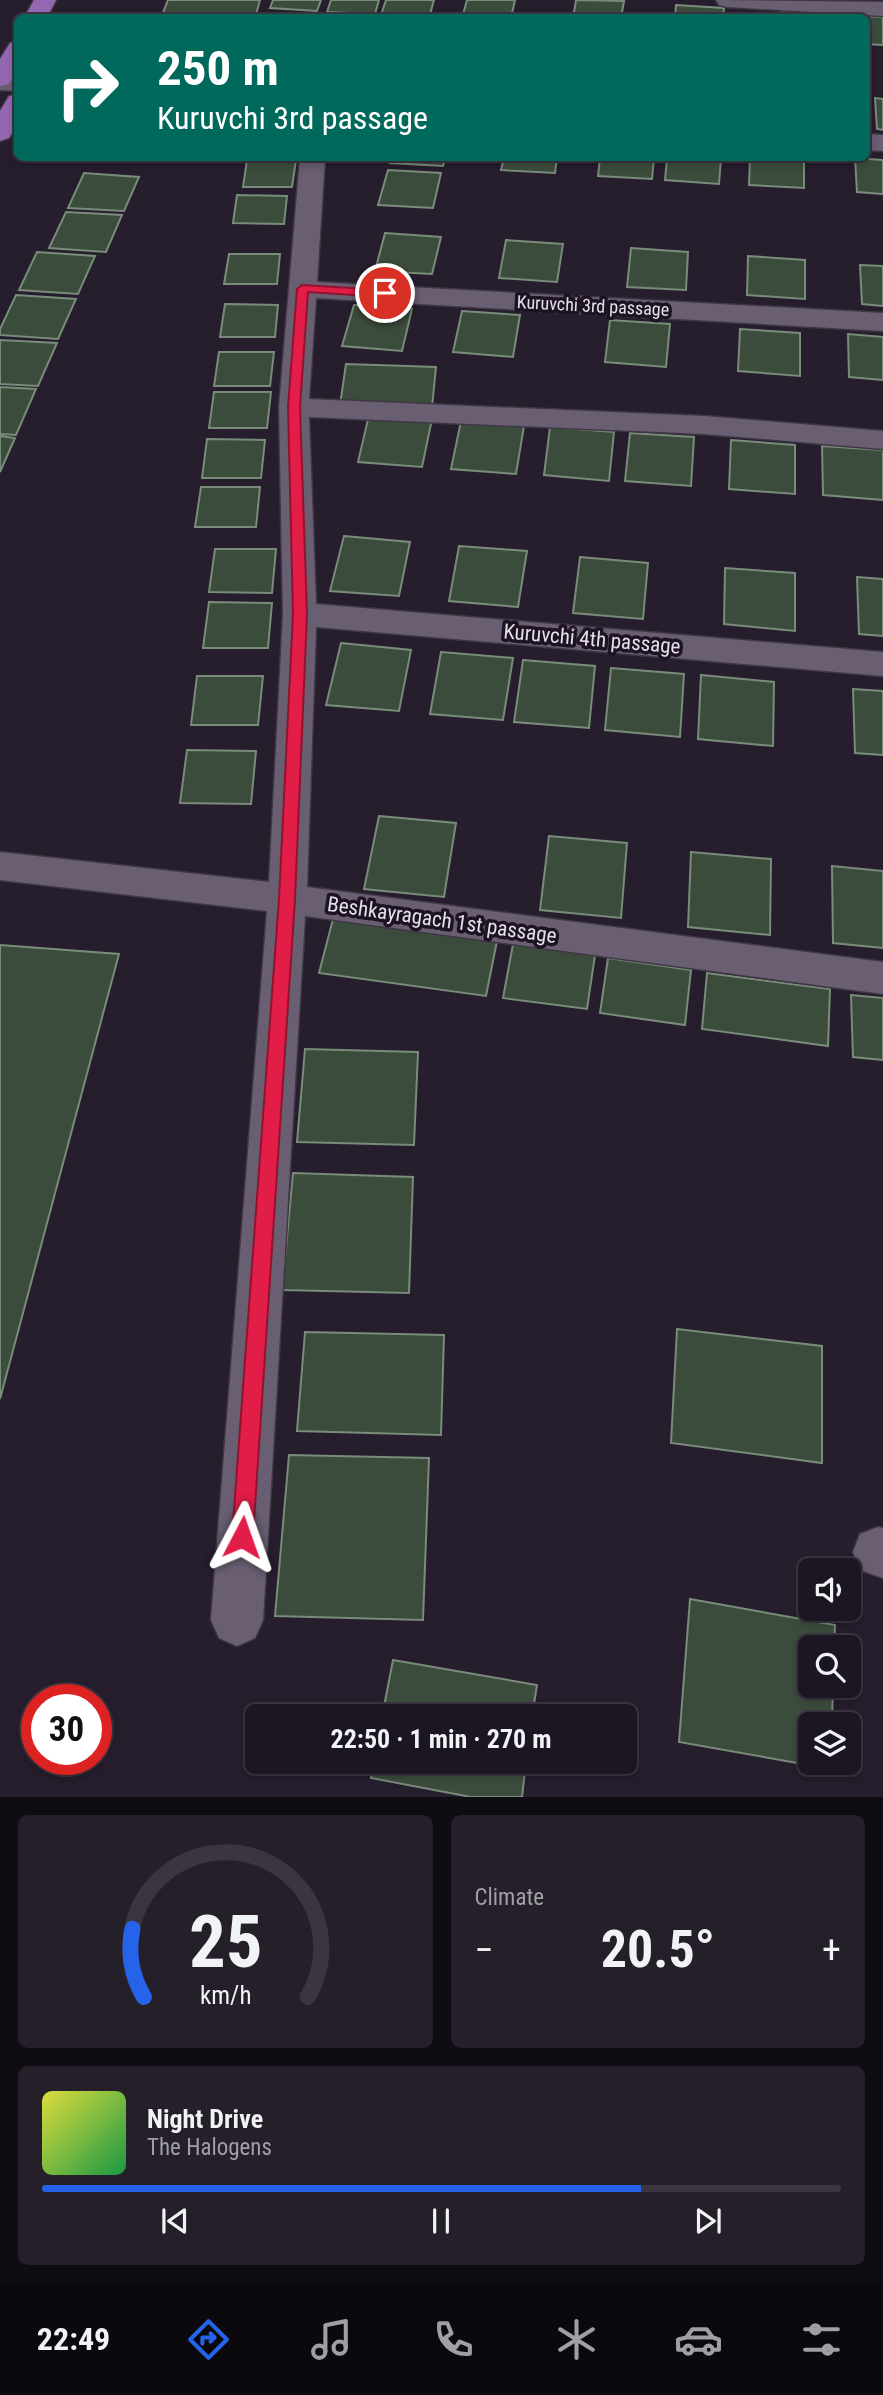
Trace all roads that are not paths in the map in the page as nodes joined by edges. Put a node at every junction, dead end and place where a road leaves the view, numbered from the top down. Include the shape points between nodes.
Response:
1 (727, 0) edge
2 (883, 9) edge
3 (12, 55) edge
4 (0, 81) edge
5 (14, 108) edge
6 (0, 133) edge
7 (312, 161) edge
8 (302, 289) junction
9 (883, 322) edge
10 (294, 407) junction
11 (883, 440) edge
12 (300, 614) junction
13 (883, 664) edge
14 (0, 866) edge
15 (287, 899) junction
16 (883, 978) edge
17 (237, 1620) dead end

1 - 2 street
3 - 4 main road
5 - 6 main road
7 - 8 street
8 - 9 street, Kuruvchi 3rd passage
8 - 10 street
10 - 11 street via 704,425
10 - 12 street
12 - 13 street, Kuruvchi 4th passage
12 - 15 street
14 - 15 street, Beshkayragach 1st passage
15 - 16 street, Beshkayragach 1st passage
15 - 17 street

